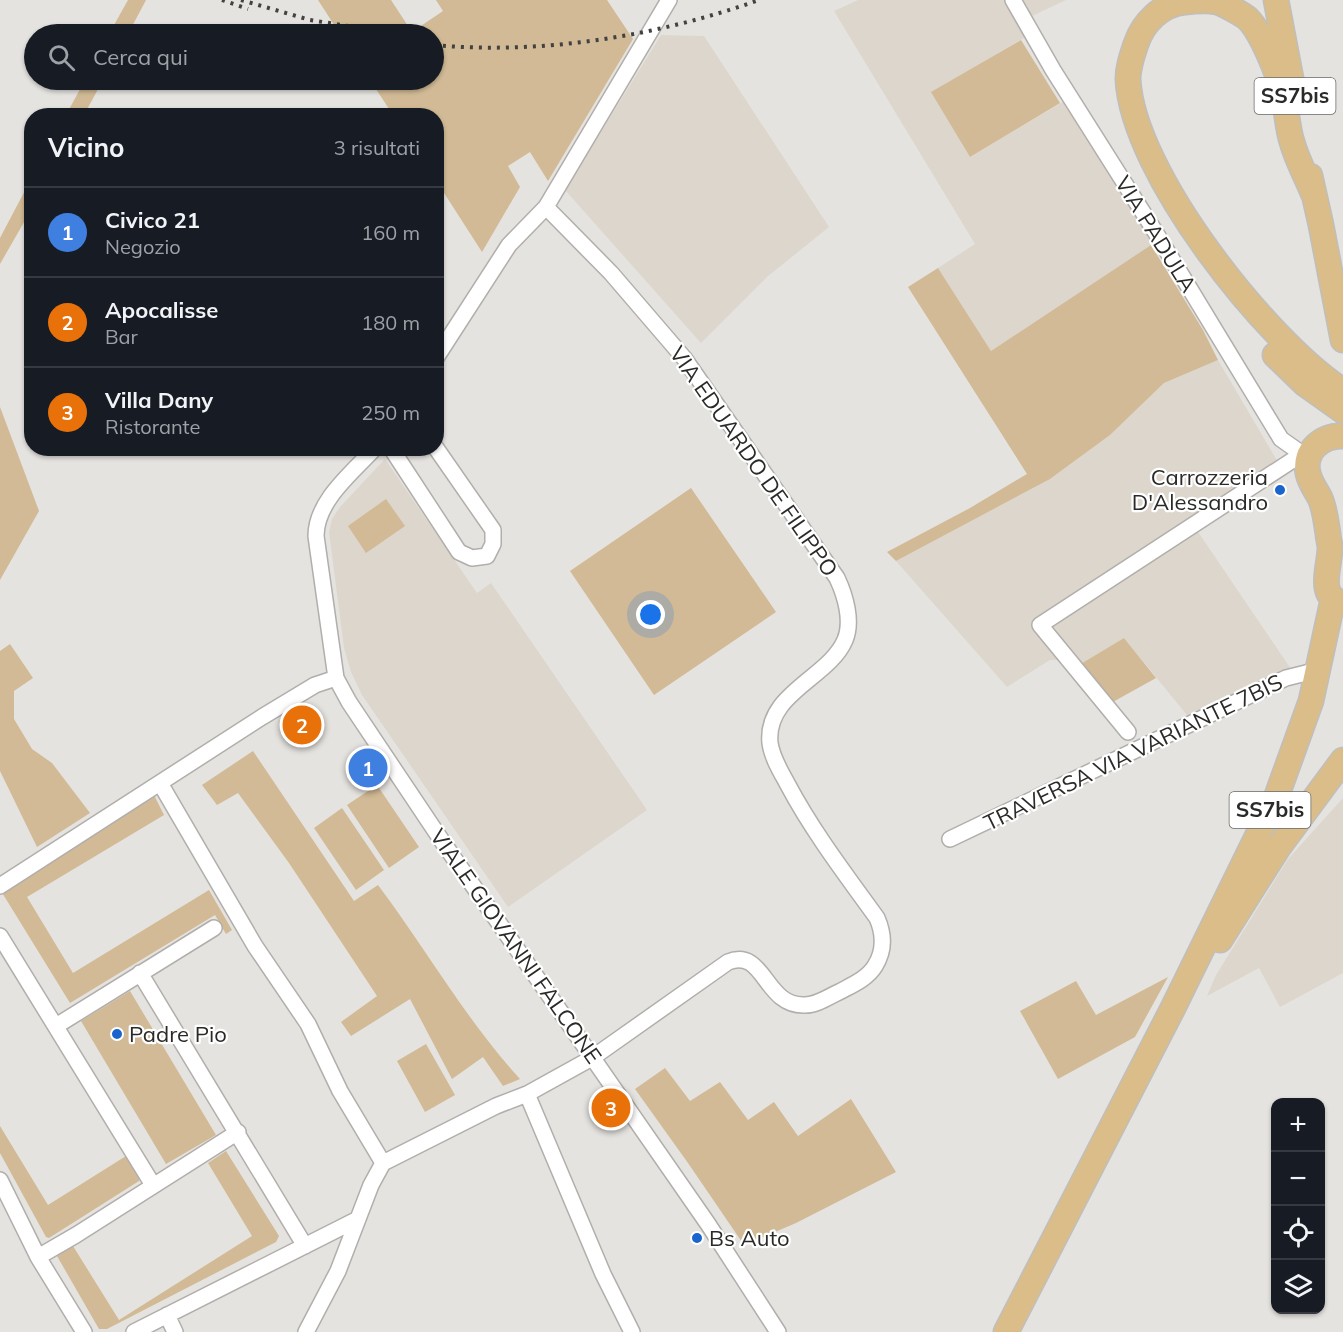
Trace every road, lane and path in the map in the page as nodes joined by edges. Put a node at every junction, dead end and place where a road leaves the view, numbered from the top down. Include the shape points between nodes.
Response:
1 (669, 0) edge
2 (1013, 0) edge
3 (1154, 0) edge
4 (1276, 0) edge
5 (1313, 193) junction
6 (546, 207) junction
7 (1322, 225) junction
8 (1343, 268) edge
9 (1343, 340) edge
10 (444, 345) edge
11 (1343, 391) edge
12 (1343, 411) edge
13 (1343, 436) edge
14 (368, 456) edge
15 (397, 456) edge
16 (442, 456) edge
17 (1305, 456) junction
18 (1338, 601) edge
19 (1318, 670) junction
20 (336, 678) junction
21 (1128, 732) dead end
22 (1343, 759) edge
23 (160, 783) junction
24 (950, 839) dead end
25 (0, 885) edge
26 (214, 928) dead end
27 (0, 936) edge
28 (140, 973) junction
29 (1173, 1008) junction
30 (56, 1026) junction
31 (592, 1058) junction
32 (527, 1094) junction
33 (238, 1132) junction
34 (383, 1163) junction
35 (0, 1180) edge
36 (153, 1185) junction
37 (358, 1219) junction
38 (305, 1246) junction
39 (38, 1257) junction
40 (167, 1315) junction
41 (84, 1332) edge
42 (134, 1332) edge
43 (175, 1332) edge
44 (306, 1332) edge
45 (632, 1332) edge
46 (778, 1332) edge
47 (1006, 1332) edge

1 - 6 street
2 - 17 street, VIA PADULA via 1281,439
3 - 12 main road via 1137,17 1122,62 1124,111 1136,145 1190,247 1256,333 1305,384
4 - 5 main road, SS7bis
5 - 7 main road, SS7bis
5 - 11 main road via 1292,143 1282,92 1268,53 1248,19 1217,2 1182,2 1147,21 1130,63 1128,80 1152,162 1233,283 1283,341
6 - 10 street via 508,245
6 - 31 street, VIA EDUARDO DE FILIPPO via 611,273 684,358 837,578 848,623 844,641 785,701 777,712 770,742 776,763 797,802 877,918 883,935 876,965 869,974 816,1003 805,1005 784,1000 756,967 735,959
7 - 8 main road
7 - 9 main road, SS7bis
13 - 17 main road via 1323,440
14 - 20 street via 329,499 317,520
15 - 16 street via 459,552 472,558 487,556 494,544 493,530
17 - 18 main road, SS7bis via 1308,474 1325,514 1330,548 1326,590
17 - 21 street via 1040,625
18 - 19 main road, SS7bis
19 - 24 street, TRAVERSA VIA VARIANTE 7BIS via 1286,678
19 - 29 main road, SS7bis via 1311,701 1276,798
20 - 23 street via 315,685
20 - 31 street, VIALE GIOVANNI FALCONE
22 - 29 main road via 1278,848
23 - 25 street
23 - 34 street via 255,946 308,1024 340,1091
26 - 28 street
27 - 30 street
28 - 30 street
28 - 33 street
29 - 47 main road, SS7bis
30 - 36 street
31 - 32 street
31 - 46 street, VIALE GIOVANNI FALCONE
32 - 34 street
32 - 45 street via 603,1274
33 - 36 street
33 - 38 street
34 - 37 street
35 - 39 street
36 - 39 street
37 - 38 street
37 - 44 street via 338,1271
38 - 40 street
39 - 41 street
40 - 42 street
40 - 43 street

